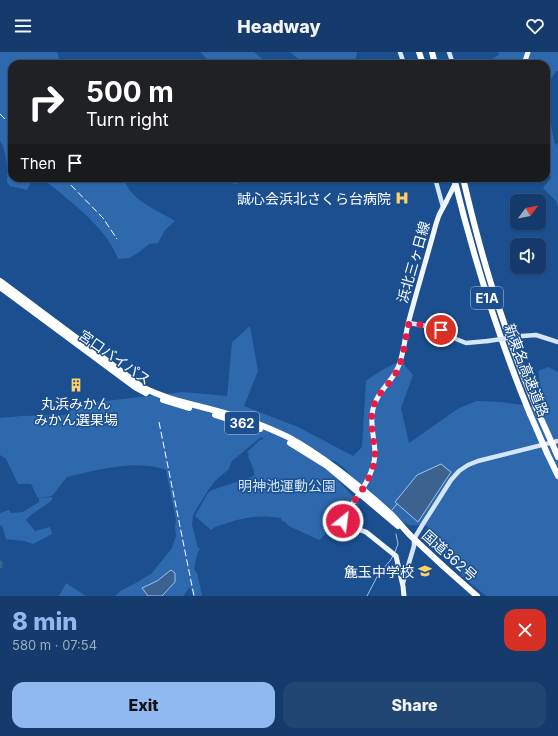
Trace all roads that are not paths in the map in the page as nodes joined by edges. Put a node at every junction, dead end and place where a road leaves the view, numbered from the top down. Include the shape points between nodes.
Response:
1 (436, 182) edge
2 (455, 182) edge
3 (456, 182) edge
4 (464, 182) edge
5 (445, 205) junction
6 (0, 280) edge
7 (0, 287) edge
8 (409, 323) junction
9 (558, 342) edge
10 (558, 442) edge
11 (558, 457) edge
12 (558, 476) edge
13 (361, 491) junction
14 (407, 532) joint
15 (414, 539) junction
16 (403, 583) junction
17 (404, 596) edge
18 (478, 596) edge

1 - 5 main road
2 - 12 highway, 新東名高速道路 / E1A, bridge via 490,307 517,383
3 - 5 main road, 浜北三ヶ日線, bridge
4 - 11 highway, 新東名高速道路 / E1A, bridge via 498,305 538,412
5 - 8 main road, 浜北三ヶ日線 via 436,224
6 - 13 highway, 宮口バイパス / 362 via 142,387 163,396 245,419 287,437 338,469
7 - 13 highway, 宮口バイパス / 362 via 140,390 171,403 221,416 272,434 327,466
8 - 9 main road, bridge via 433,327 466,343 536,335
8 - 13 main road, 浜北三ヶ日線 via 400,364 372,409 374,464
10 - 15 main road via 478,462 459,471
13 - 14 highway, 宮口バイパス / 362 via 393,516
13 - 16 main road, 浜北三ヶ日線 via 343,521 348,526 366,532 395,554
14 - 15 highway, 国道362号 / 362
15 - 16 main road
15 - 18 highway, 国道362号 / 362
16 - 17 main road, 浜北三ヶ日線

